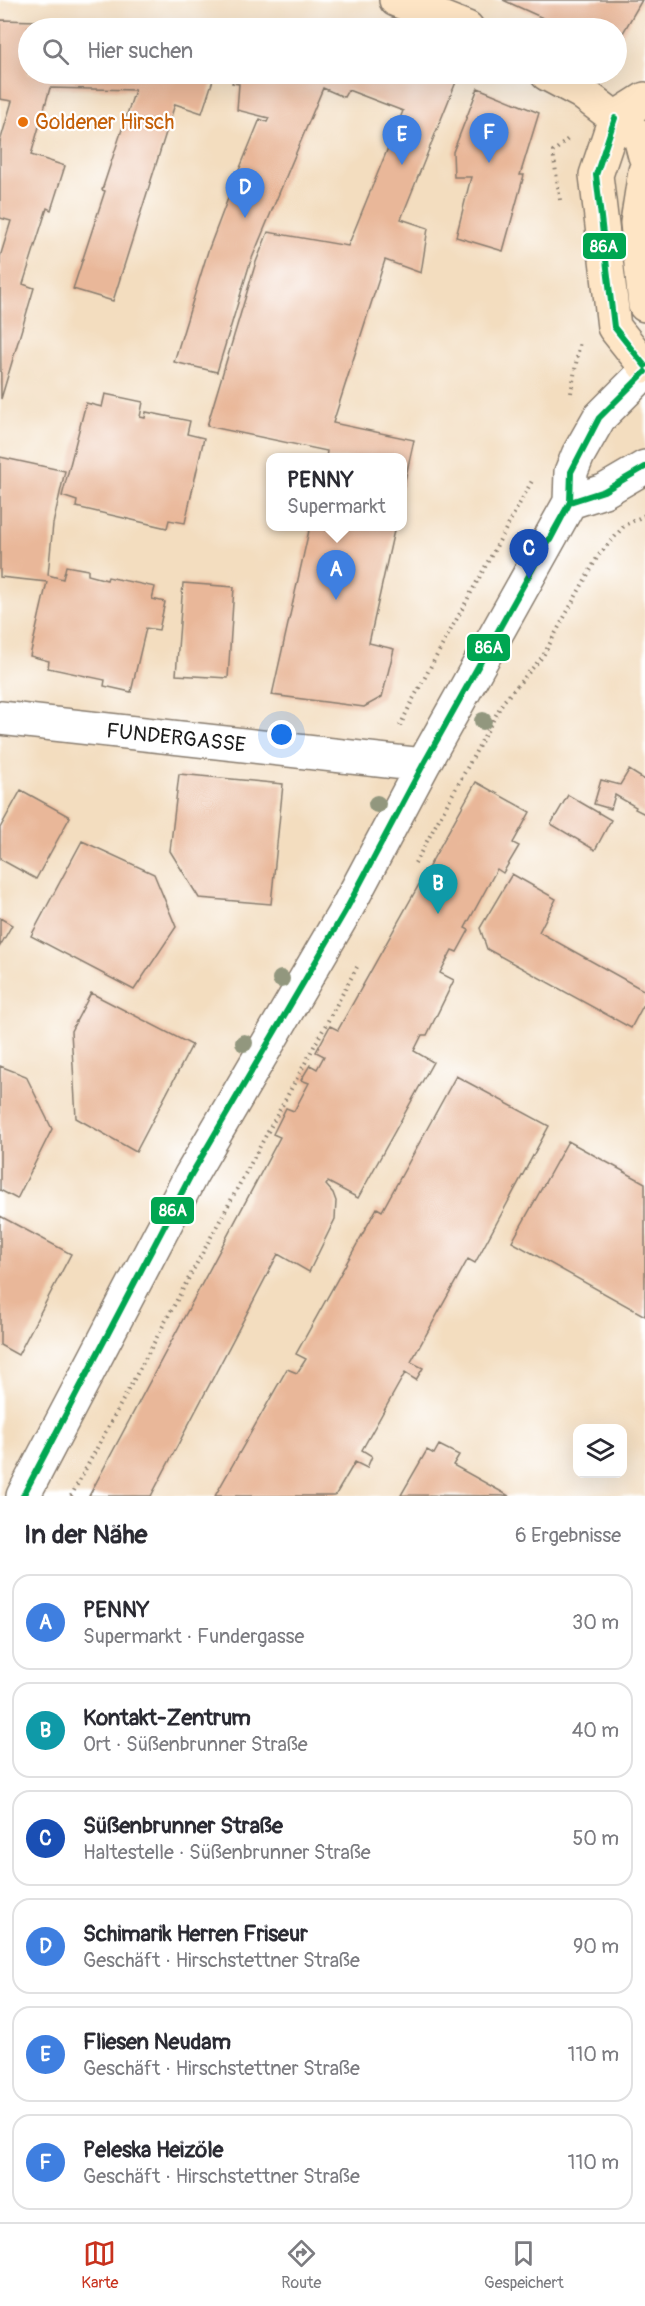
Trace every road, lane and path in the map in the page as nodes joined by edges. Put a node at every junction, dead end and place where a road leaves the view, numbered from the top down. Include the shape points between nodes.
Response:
1 (396, 0) edge
2 (442, 18) edge
3 (566, 84) edge
4 (645, 99) edge
5 (615, 118) junction
6 (645, 156) edge
7 (645, 171) edge
8 (645, 305) edge
9 (645, 366) edge
10 (645, 372) edge
11 (645, 467) edge
12 (570, 502) junction
13 (645, 515) edge
14 (493, 553) dead end
15 (0, 718) edge
16 (397, 736) dead end
17 (423, 765) junction
18 (412, 867) dead end
19 (361, 960) dead end
20 (23, 1496) edge
21 (70, 1496) edge

1 - 2 main road
3 - 5 main road
4 - 5 main road
5 - 6 main road via 640,137
5 - 9 main road via 596,175 611,304 614,327
7 - 8 main road via 638,223
10 - 12 street via 598,418 571,472
11 - 12 street via 604,491
12 - 17 street
13 - 18 path via 625,525 598,556 543,656 503,702
14 - 16 path
15 - 17 street, FUNDERGASSE
17 - 20 street via 347,908 191,1175
19 - 21 path

